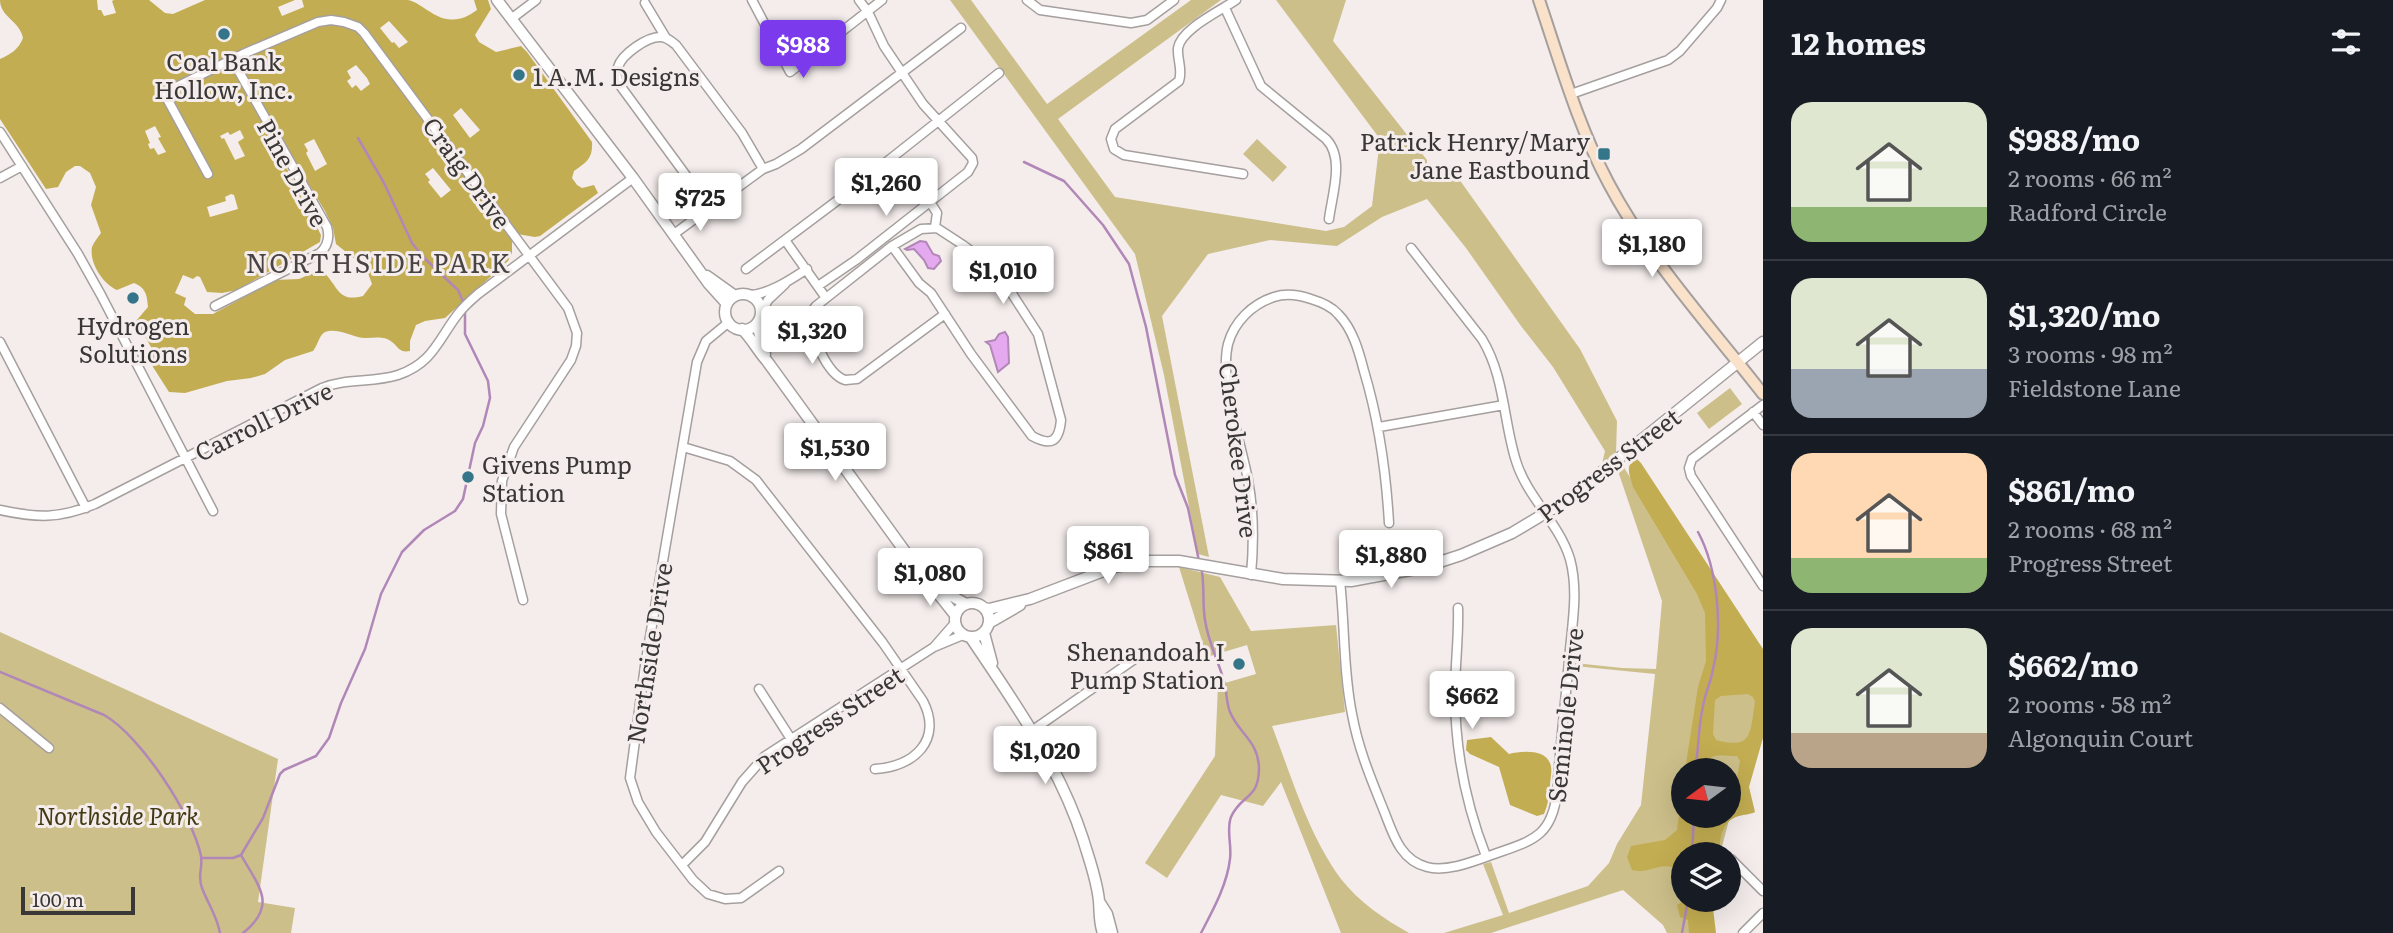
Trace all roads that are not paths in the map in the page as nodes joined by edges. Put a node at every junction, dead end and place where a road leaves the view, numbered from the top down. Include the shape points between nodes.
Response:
1 (497, 0) edge
2 (536, 0) edge
3 (752, 0) edge
4 (859, 0) edge
5 (881, 0) edge
6 (1027, 0) edge
7 (1174, 0) edge
8 (1236, 0) edge
9 (1539, 0) edge
10 (1721, 0) edge
11 (645, 3) dead end
12 (1224, 8) junction
13 (868, 12) junction
14 (511, 19) junction
15 (961, 28) dead end
16 (666, 38) junction
17 (233, 61) junction
18 (999, 73) dead end
19 (902, 74) junction
20 (1571, 94) junction
21 (936, 122) junction
22 (0, 132) edge
23 (22, 166) junction
24 (763, 169) junction
25 (208, 174) dead end
26 (1243, 174) dead end
27 (0, 178) edge
28 (633, 178) junction
29 (930, 202) junction
30 (710, 208) junction
31 (1329, 219) dead end
32 (935, 227) junction
33 (674, 234) junction
34 (785, 240) junction
35 (892, 246) junction
36 (1411, 248) dead end
37 (529, 256) junction
38 (746, 269) dead end
39 (807, 269) junction
40 (701, 271) junction
41 (785, 284) junction
42 (818, 286) junction
43 (751, 295) junction
44 (735, 296) junction
45 (826, 298) junction
46 (727, 304) junction
47 (215, 306) dead end
48 (761, 313) junction
49 (945, 314) junction
50 (729, 322) junction
51 (757, 324) junction
52 (742, 329) junction
53 (0, 342) edge
54 (1763, 342) edge
55 (767, 361) junction
56 (1738, 362) junction
57 (1763, 394) edge
58 (1504, 405) junction
59 (1763, 405) edge
60 (1753, 412) junction
61 (1763, 425) edge
62 (1379, 428) junction
63 (682, 447) junction
64 (186, 457) junction
65 (86, 508) junction
66 (0, 510) edge
67 (213, 511) dead end
68 (1546, 514) junction
69 (1389, 523) dead end
70 (1251, 575) junction
71 (1340, 581) junction
72 (930, 584) junction
73 (1763, 586) edge
74 (1030, 599) junction
75 (523, 600) dead end
76 (966, 604) junction
77 (984, 608) junction
78 (1458, 608) dead end
79 (955, 619) junction
80 (987, 628) junction
81 (967, 637) junction
82 (934, 647) junction
83 (1139, 656) dead end
84 (902, 669) junction
85 (993, 670) junction
86 (758, 688) dead end
87 (0, 708) edge
88 (1033, 730) junction
89 (791, 739) junction
90 (49, 748) dead end
91 (875, 769) dead end
92 (1486, 856) junction
93 (682, 865) junction
94 (1741, 869) edge
95 (779, 872) dead end
96 (1763, 891) edge
97 (1099, 902) junction
98 (1763, 913) edge
99 (1103, 933) edge
100 (1112, 933) edge
101 (1743, 933) edge

1 - 14 street
2 - 14 street
3 - 13 street via 790,72
4 - 13 street
5 - 13 street
6 - 7 street via 1040,10 1131,23 1147,20
8 - 12 street
9 - 20 main road
10 - 20 street via 1677,54
11 - 16 street
12 - 26 street via 1183,36 1178,51 1181,74 1175,85 1115,129 1111,139 1114,149 1124,155
12 - 31 street via 1261,86 1334,149
13 - 19 street
14 - 28 street
15 - 19 street
16 - 24 street via 727,113
16 - 30 street via 653,38 627,55 618,66 617,80
17 - 25 street, Craig Drive via 164,93
17 - 37 street, Craig Drive via 318,22 338,20 358,27
17 - 47 street, Pine Drive via 327,227 329,239 320,253
18 - 21 street
19 - 21 street
19 - 24 street via 788,158
20 - 56 main road via 1600,167 1640,236
21 - 29 street via 973,163
21 - 34 street
22 - 23 street
23 - 27 street
23 - 64 street via 101,295
24 - 30 street
28 - 33 street
28 - 37 street, Carroll Drive
29 - 32 street via 937,214
29 - 42 street
30 - 33 street
32 - 35 street via 921,229
32 - 49 street via 998,272 1038,334 1061,420 1056,438 1050,442 1032,436
33 - 40 street
34 - 38 street
34 - 39 street
35 - 45 street
35 - 49 street
36 - 58 street, Seminole Drive via 1482,339 1497,369
37 - 64 street, Carroll Drive via 465,306 438,346 410,370 332,384
37 - 75 street, Craig Drive via 568,308 577,333 571,360 514,447 502,481 501,513
39 - 41 street
39 - 42 street
40 - 44 street
40 - 46 street
41 - 43 street
41 - 48 street
42 - 45 street
43 - 44 street
43 - 48 street
44 - 46 street
45 - 49 street via 809,315 811,327 827,363 845,380 856,379
46 - 50 street
48 - 51 street
50 - 52 street
50 - 63 street, Northside Drive via 701,350
51 - 52 street
51 - 55 street
52 - 55 street
53 - 65 street
54 - 56 street, Progress Street
55 - 72 street
56 - 57 main road
56 - 68 street, Progress Street
58 - 62 street
58 - 68 street, Seminole Drive via 1518,467
59 - 60 street
60 - 61 street
60 - 73 street via 1692,459 1689,468
62 - 69 street, Cherokee Drive
62 - 70 street, Cherokee Drive via 1358,352 1338,314 1322,303 1284,295 1260,303 1242,318 1228,343 1226,370 1252,502
63 - 84 street via 730,460 756,480
63 - 93 street, Northside Drive via 630,778 638,802
64 - 65 street, Carroll Drive
64 - 67 street
65 - 66 street, Carroll Drive via 53,517
68 - 71 street, Progress Street via 1461,555 1385,576
68 - 92 street, Seminole Drive via 1568,554 1574,584 1556,803 1551,821 1540,834
70 - 71 street, Progress Street
70 - 74 street, Progress Street via 1160,560 1125,565
71 - 92 street, Seminole Drive via 1347,683 1356,735 1400,849 1419,864 1436,869
72 - 76 street
72 - 79 street
74 - 77 street, Progress Street
74 - 80 street, Progress Street
76 - 77 street
76 - 79 street
77 - 80 street
78 - 92 street via 1458,741 1470,807
79 - 81 street
79 - 82 street, Progress Street
80 - 81 street
80 - 85 street
81 - 82 street, Progress Street
81 - 85 street
82 - 84 street, Progress Street
83 - 88 street
84 - 89 street, Progress Street
84 - 91 street via 928,711 928,736 909,760
85 - 88 street
86 - 89 street
87 - 90 street
88 - 97 street via 1074,813
89 - 93 street, Progress Street via 754,766 712,833
93 - 95 street, Northside Drive via 708,894 725,900 751,893
94 - 96 street
97 - 99 street
97 - 100 street
98 - 101 street

